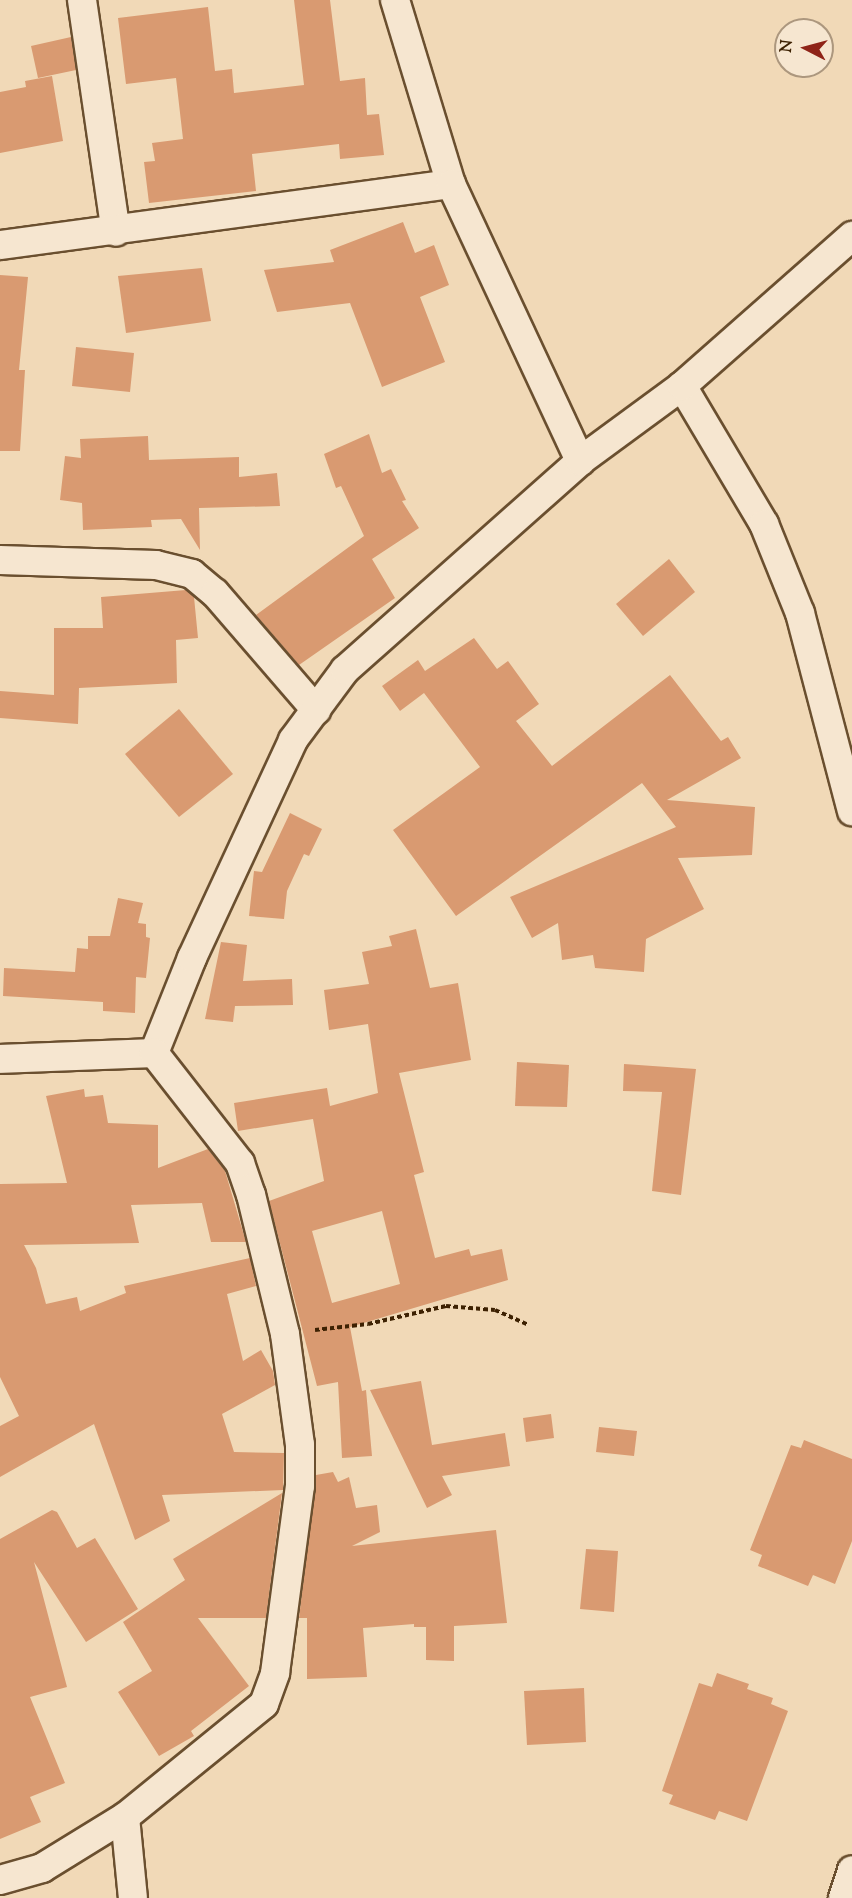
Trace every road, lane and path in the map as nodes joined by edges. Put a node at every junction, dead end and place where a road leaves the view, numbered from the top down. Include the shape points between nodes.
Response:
1 (82, 0) edge
2 (395, 0) edge
3 (451, 184) junction
4 (116, 232) junction
5 (852, 236) edge
6 (0, 245) edge
7 (682, 386) junction
8 (579, 461) junction
9 (0, 560) edge
10 (316, 710) junction
11 (852, 811) edge
12 (154, 1053) junction
13 (0, 1059) edge
14 (527, 1324) dead end
15 (285, 1334) junction
16 (125, 1817) junction
17 (852, 1870) edge
18 (0, 1880) edge
19 (133, 1898) edge
20 (843, 1898) edge

1 - 4 street
2 - 3 street
3 - 4 street
3 - 8 street
4 - 6 street
5 - 7 street
7 - 8 street
7 - 11 street via 764,524 800,613
8 - 10 street via 345,670
9 - 10 street via 156,565 192,574 215,593
10 - 12 street via 293,740 192,958
12 - 13 street
12 - 15 street via 240,1163
14 - 15 path via 495,1310 446,1306 368,1324
15 - 16 street via 300,1445 300,1486 271,1690 264,1704
16 - 18 street via 42,1868
16 - 19 street
17 - 20 street

